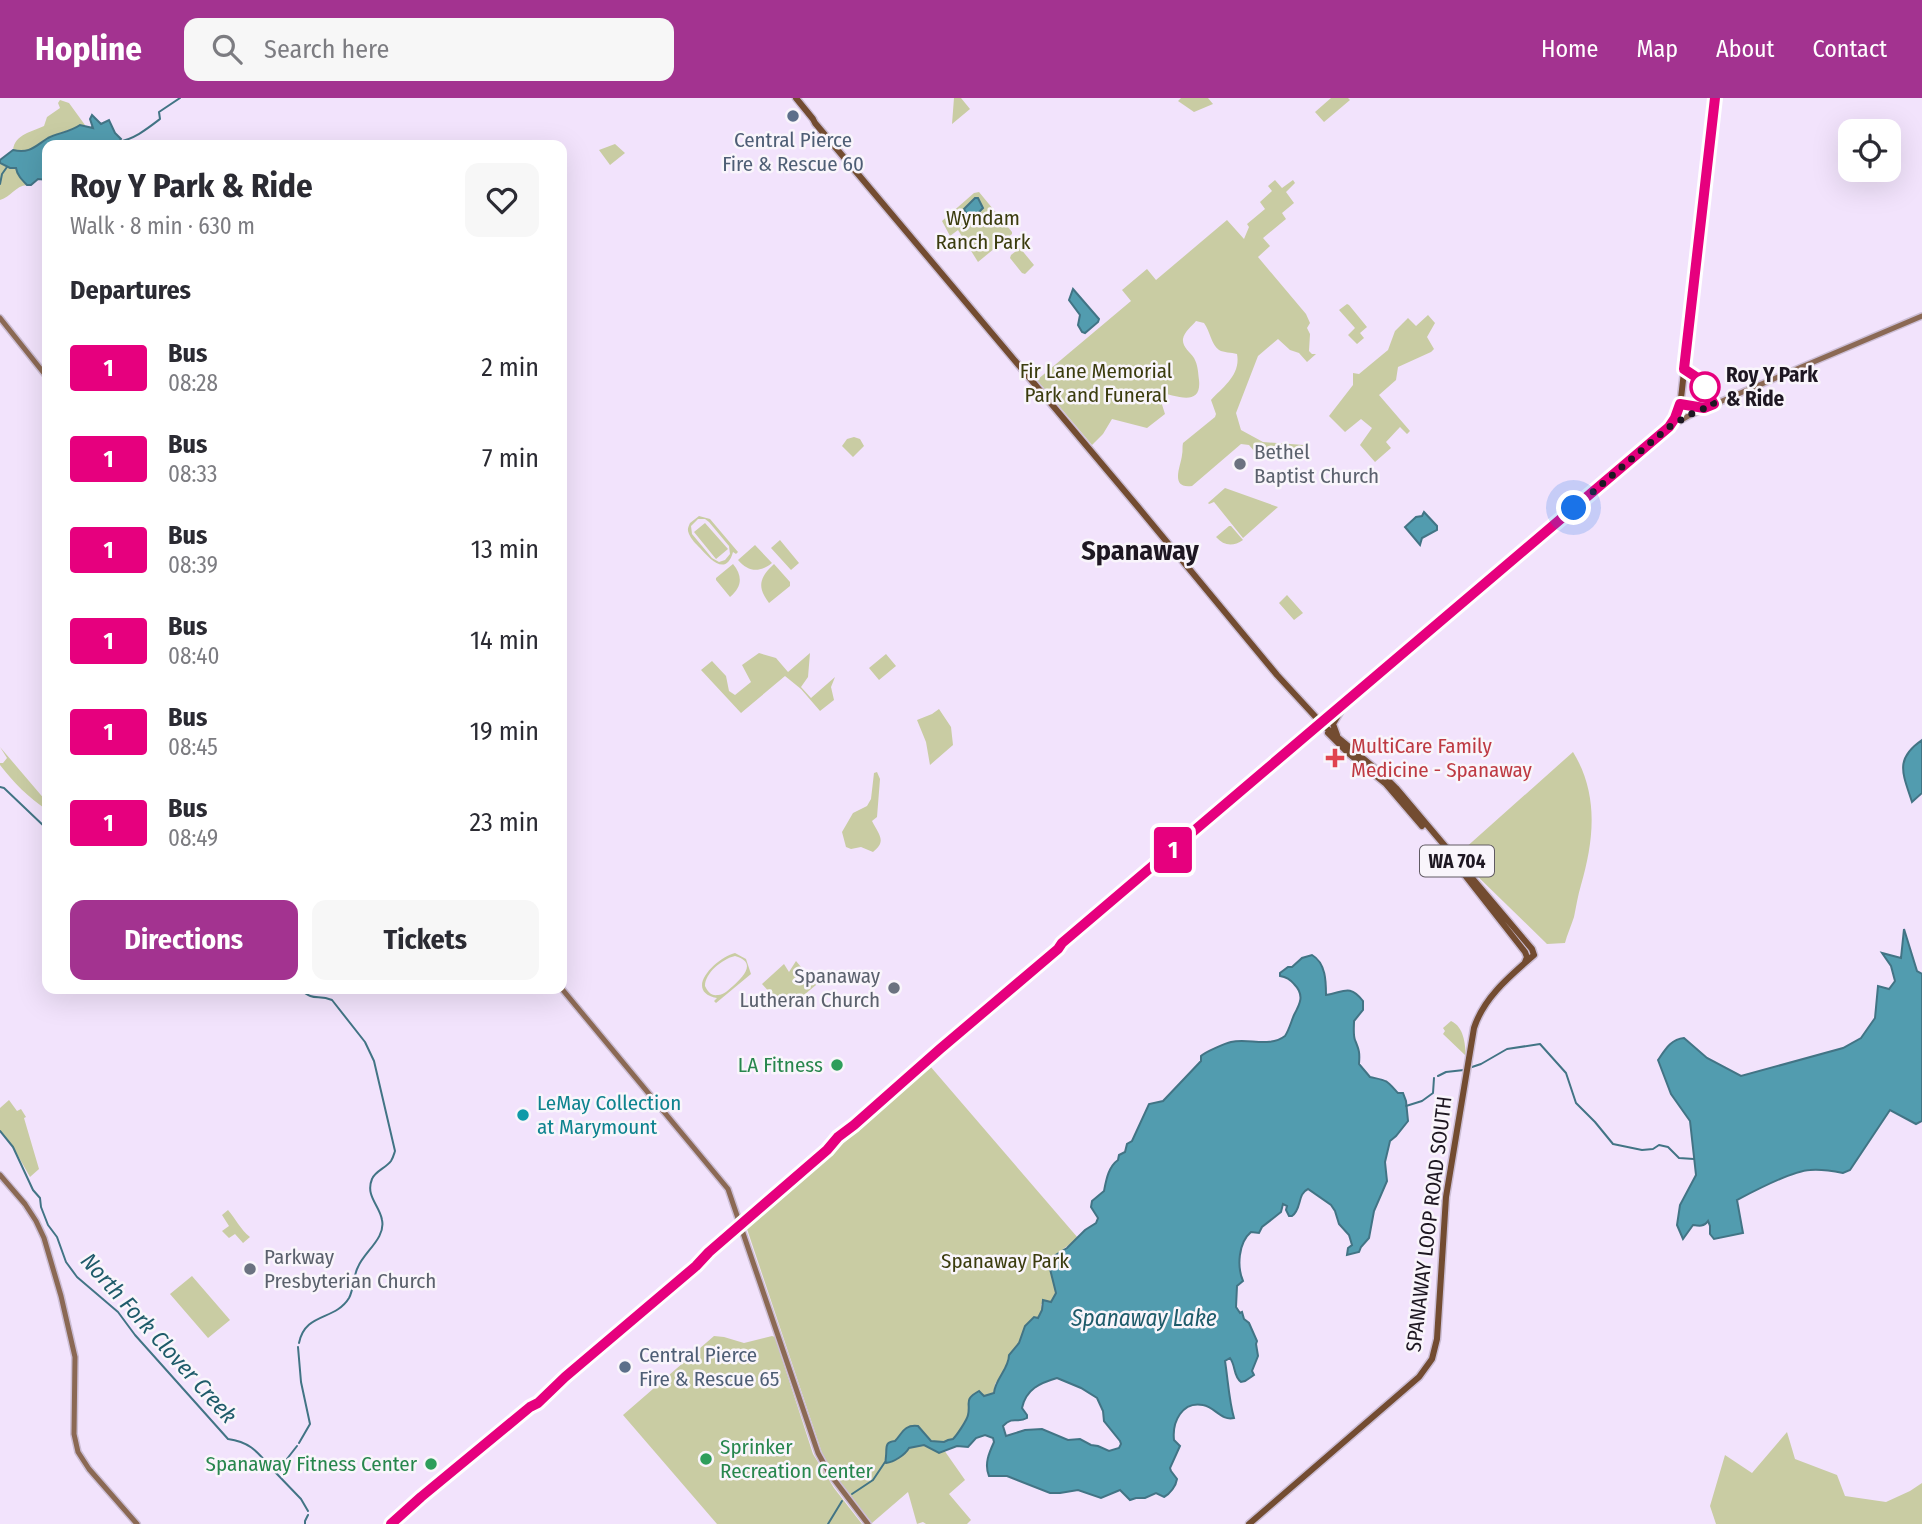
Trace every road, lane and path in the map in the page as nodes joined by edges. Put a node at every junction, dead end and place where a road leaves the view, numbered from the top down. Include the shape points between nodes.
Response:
1 (796, 98) edge
2 (1715, 98) edge
3 (813, 119) junction
4 (868, 183) junction
5 (915, 239) junction
6 (962, 298) junction
7 (980, 315) junction
8 (1922, 316) edge
9 (0, 318) edge
10 (1019, 367) junction
11 (42, 371) edge
12 (1034, 379) junction
13 (1680, 404) junction
14 (1698, 409) junction
15 (1669, 427) junction
16 (1107, 468) junction
17 (1153, 524) junction
18 (1168, 537) junction
19 (1183, 560) junction
20 (1201, 577) junction
21 (1233, 620) junction
22 (1384, 670) junction
23 (1340, 712) junction
24 (1322, 724) junction
25 (1337, 737) junction
26 (1460, 869) junction
27 (1534, 955) junction
28 (1525, 963) junction
29 (566, 994) edge
30 (0, 1175) edge
31 (742, 1226) junction
32 (136, 1524) edge
33 (391, 1524) edge
34 (868, 1524) edge
35 (1249, 1524) edge

1 - 3 main road
2 - 13 main road
3 - 4 main road
3 - 4 main road
4 - 5 main road
4 - 5 main road
5 - 6 main road
5 - 7 main road
6 - 7 main road
6 - 10 main road
7 - 12 main road
8 - 14 main road
9 - 11 main road
10 - 12 main road
10 - 16 main road
12 - 16 main road
13 - 14 main road
13 - 15 main road
14 - 15 main road
15 - 22 main road
16 - 17 main road
16 - 18 main road
17 - 18 main road
17 - 19 main road
18 - 20 main road
19 - 20 main road
19 - 21 main road
20 - 21 main road
21 - 24 main road
22 - 23 main road
22 - 24 main road
23 - 24 main road
23 - 25 main road via 1333,724
24 - 25 main road, WA 704
24 - 26 main road, WA 704 via 1337,743 1386,784
24 - 31 main road via 940,1049
25 - 27 main road, WA 704 via 1396,788
26 - 27 main road, WA 704
26 - 28 main road, WA 704 via 1525,952
27 - 28 main road, SPANAWAY LOOP ROAD SOUTH
28 - 35 main road, SPANAWAY LOOP ROAD SOUTH via 1488,999 1474,1028 1446,1196 1432,1359 1419,1377
29 - 31 main road via 706,1161 730,1193
30 - 32 main road via 34,1217 55,1277 75,1357 75,1443 82,1460
31 - 33 main road
31 - 34 main road via 818,1453

